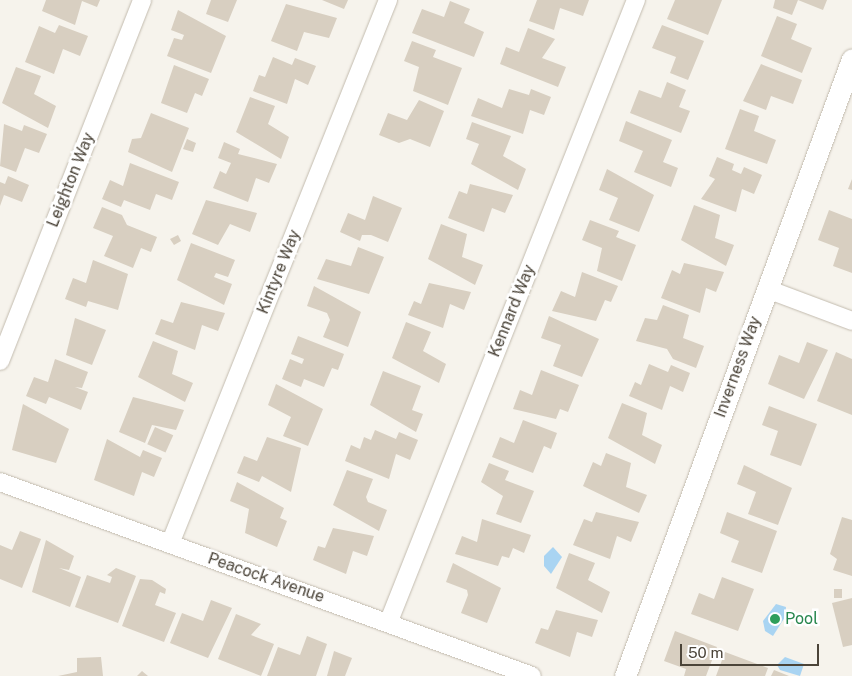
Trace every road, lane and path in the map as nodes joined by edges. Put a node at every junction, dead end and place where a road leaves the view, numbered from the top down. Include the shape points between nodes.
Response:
1 (142, 0) edge
2 (388, 0) edge
3 (636, 0) edge
4 (852, 59) edge
5 (767, 289) junction
6 (852, 321) edge
7 (0, 361) edge
8 (0, 482) edge
9 (170, 544) junction
10 (389, 621) junction
11 (532, 676) edge
12 (625, 676) edge

1 - 7 street, Leighton Way
2 - 9 street, Kintyre Way
3 - 10 street, Kennard Way
4 - 5 street, Inverness Way
5 - 6 street
5 - 12 street, Inverness Way
8 - 9 street, Peacock Avenue
9 - 10 street, Peacock Avenue
10 - 11 street, Peacock Avenue

